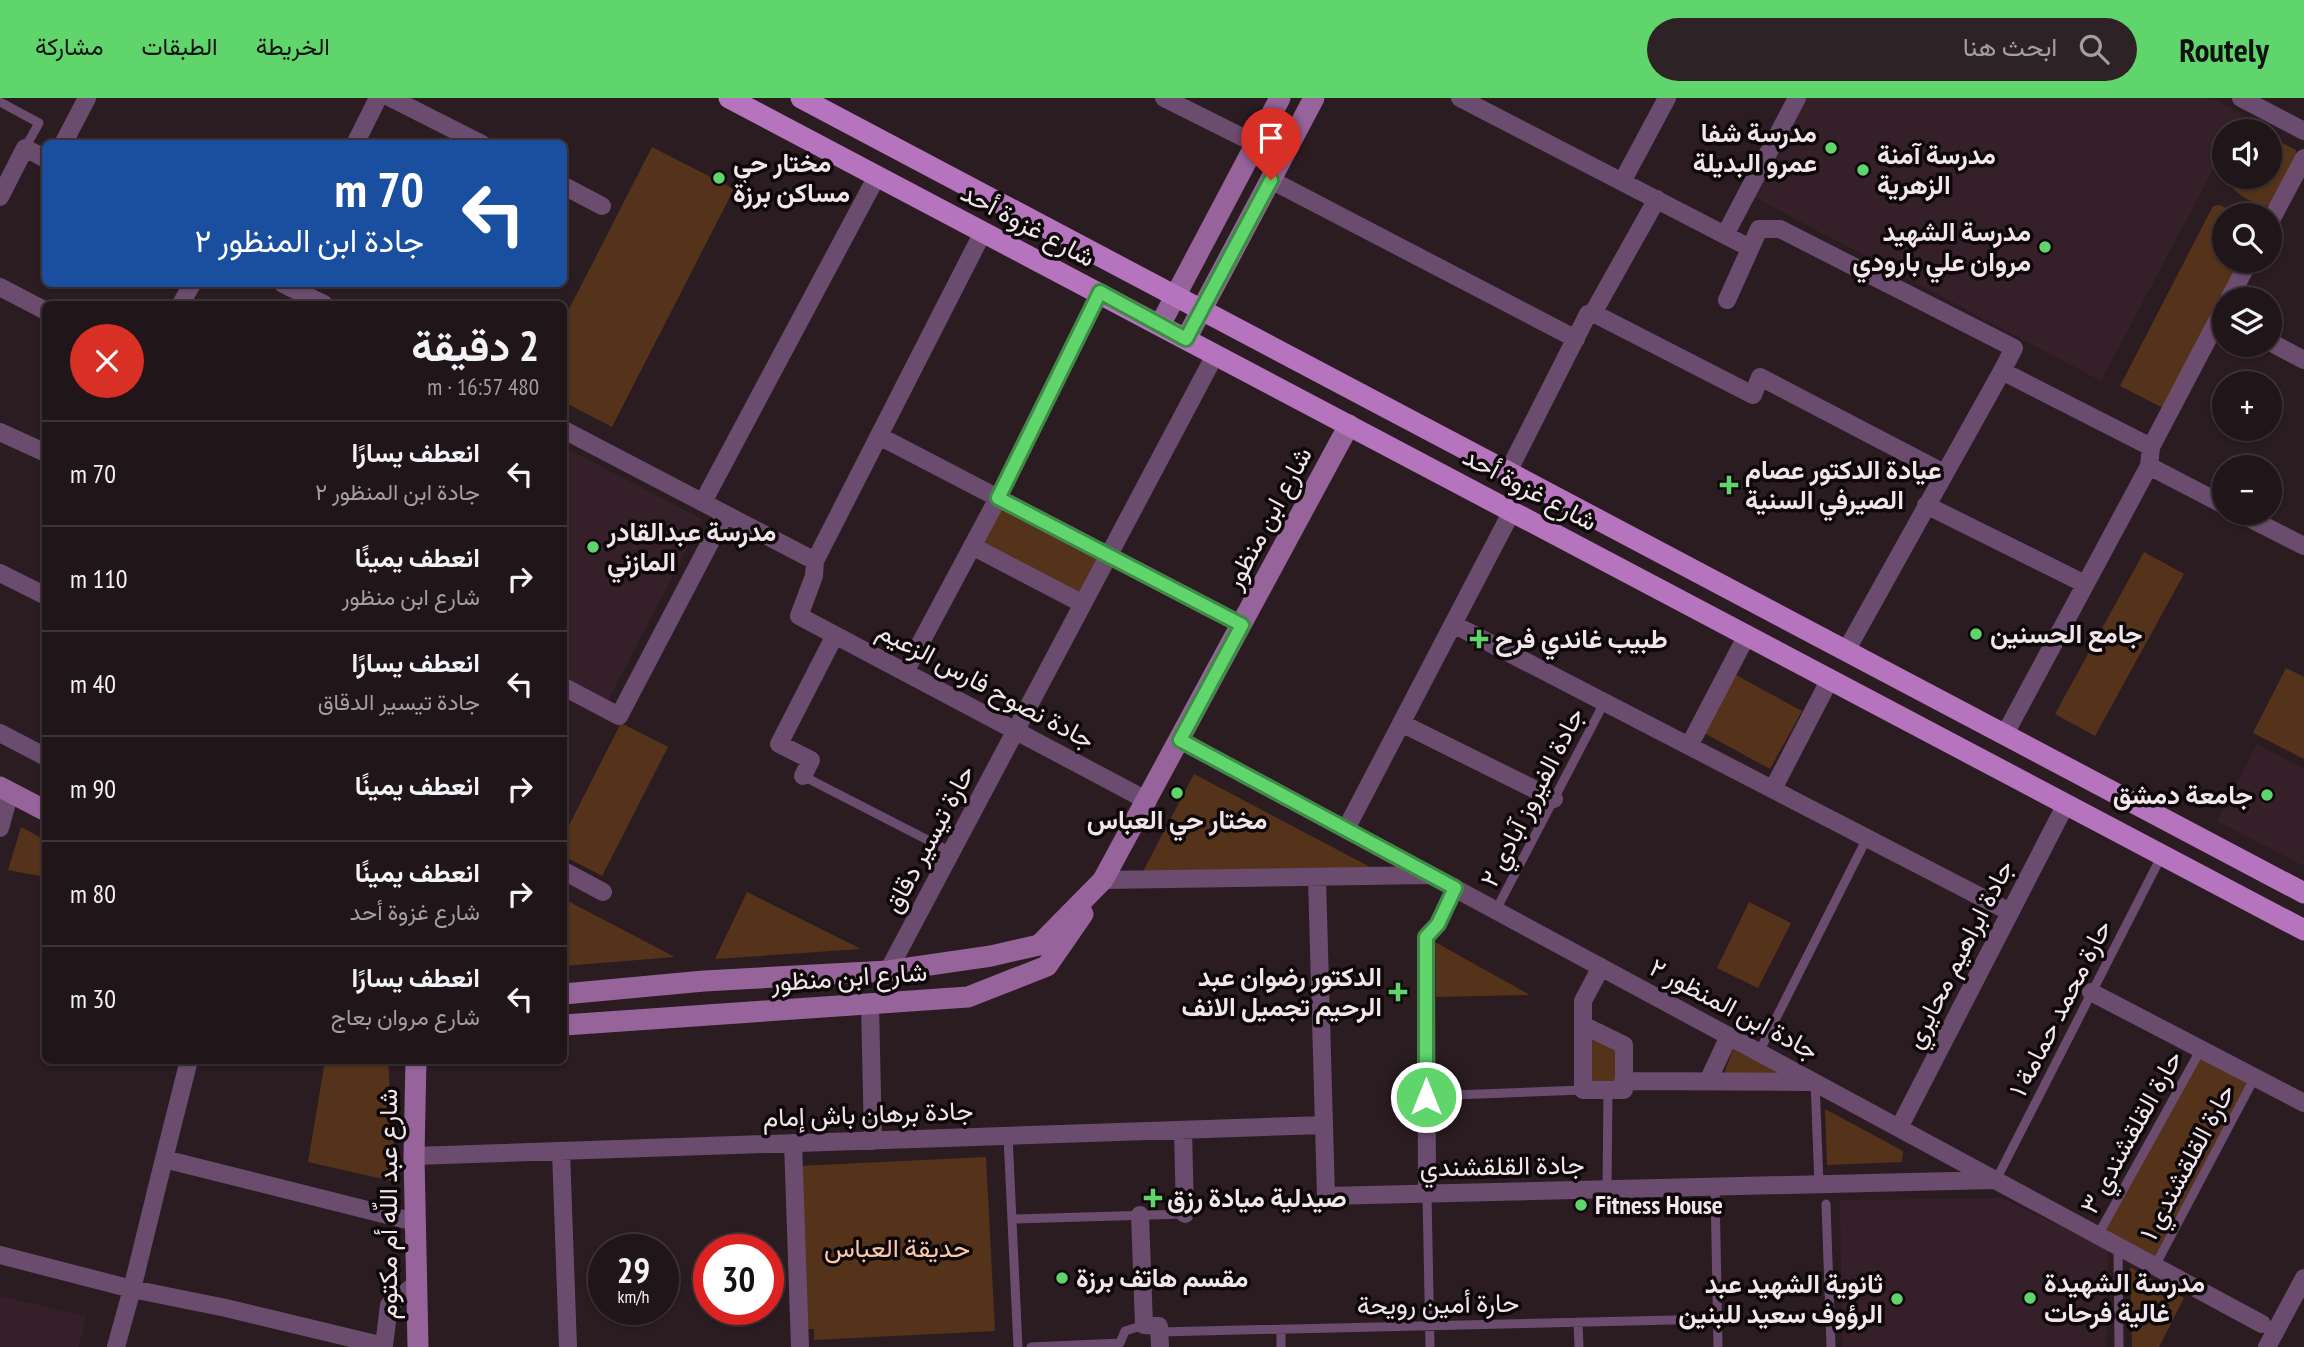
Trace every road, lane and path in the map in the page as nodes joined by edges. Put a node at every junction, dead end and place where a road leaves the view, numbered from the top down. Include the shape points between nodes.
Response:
1 (87, 98) edge
2 (378, 98) edge
3 (391, 98) edge
4 (729, 98) edge
5 (801, 98) edge
6 (1164, 98) edge
7 (1280, 98) edge
8 (1314, 98) edge
9 (1460, 98) edge
10 (1667, 98) edge
11 (1797, 98) edge
12 (2241, 98) edge
13 (0, 102) edge
14 (2304, 131) edge
15 (66, 140) edge
16 (357, 140) edge
17 (473, 140) edge
18 (1255, 144) junction
19 (24, 148) junction
20 (42, 157) edge
21 (2304, 158) edge
22 (877, 176) junction
23 (1271, 180) junction
24 (1622, 182) junction
25 (567, 188) edge
26 (0, 197) edge
27 (1657, 199) junction
28 (2280, 203) edge
29 (602, 206) dead end
30 (983, 232) junction
31 (1725, 235) junction
32 (1750, 248) junction
33 (0, 287) edge
34 (290, 287) edge
35 (1100, 292) junction
36 (1175, 296) junction
37 (1727, 300) dead end
38 (318, 301) edge
39 (42, 309) edge
40 (1201, 310) junction
41 (1593, 313) junction
42 (1160, 325) junction
43 (2212, 334) edge
44 (1186, 339) junction
45 (1576, 339) junction
46 (2282, 348) edge
47 (1215, 355) junction
48 (2304, 360) edge
49 (2002, 371) junction
50 (1349, 425) junction
51 (0, 432) edge
52 (567, 432) edge
53 (879, 436) junction
54 (2151, 447) junction
55 (42, 451) edge
56 (2149, 466) junction
57 (1508, 472) junction
58 (1944, 473) junction
59 (998, 498) junction
60 (2212, 499) edge
61 (703, 502) junction
62 (1926, 505) junction
63 (1512, 511) junction
64 (725, 514) junction
65 (2263, 525) edge
66 (972, 546) junction
67 (2304, 546) edge
68 (1109, 556) junction
69 (816, 561) junction
70 (0, 573) edge
71 (2085, 584) junction
72 (42, 594) edge
73 (1083, 604) junction
74 (1453, 624) junction
75 (1242, 625) junction
76 (835, 635) junction
77 (1747, 635) junction
78 (1846, 650) junction
79 (905, 672) junction
80 (1830, 679) junction
81 (567, 689) edge
82 (1604, 702) junction
83 (1401, 723) junction
84 (1016, 731) junction
85 (0, 733) edge
86 (2004, 734) junction
87 (1180, 740) junction
88 (1689, 746) junction
89 (42, 755) edge
90 (803, 776) joint
91 (1773, 789) junction
92 (5, 790) edge
93 (1554, 800) junction
94 (1148, 801) junction
95 (2066, 804) junction
96 (42, 809) edge
97 (0, 828) edge
98 (1346, 829) junction
99 (1867, 838) junction
100 (951, 852) junction
101 (2162, 855) junction
102 (567, 873) edge
103 (1430, 875) junction
104 (1317, 879) junction
105 (1097, 887) junction
106 (1455, 888) junction
107 (603, 892) dead end
108 (2304, 893) edge
109 (1496, 910) junction
110 (2010, 912) junction
111 (2304, 930) edge
112 (1601, 967) junction
113 (888, 971) junction
114 (2091, 992) junction
115 (567, 994) edge
116 (870, 1003) junction
117 (567, 1025) edge
118 (1583, 1025) junction
119 (1729, 1036) junction
120 (2201, 1049) junction
121 (1759, 1052) junction
122 (187, 1064) edge
123 (416, 1064) edge
124 (2255, 1077) junction
125 (1708, 1081) junction
126 (1815, 1082) junction
127 (1615, 1086) junction
128 (1583, 1090) junction
129 (1426, 1097) junction
130 (2304, 1103) edge
131 (1324, 1125) junction
132 (1899, 1128) junction
133 (1183, 1130) junction
134 (1008, 1136) junction
135 (873, 1140) junction
136 (793, 1143) junction
137 (561, 1151) junction
138 (414, 1156) junction
139 (164, 1159) junction
140 (1996, 1180) junction
141 (1819, 1184) junction
142 (1715, 1187) junction
143 (1607, 1189) junction
144 (1427, 1194) junction
145 (1826, 1204) dead end
146 (1185, 1214) joint
147 (1140, 1215) junction
148 (1012, 1219) junction
149 (415, 1222) junction
150 (2098, 1235) junction
151 (2118, 1246) junction
152 (0, 1255) edge
153 (2155, 1266) junction
154 (2304, 1278) edge
155 (416, 1284) junction
156 (132, 1289) junction
157 (1717, 1319) junction
158 (1578, 1322) junction
159 (2262, 1324) dead end
160 (1429, 1325) junction
161 (1281, 1329) junction
162 (1154, 1335) edge
163 (384, 1346) edge
164 (116, 1347) edge
165 (418, 1347) edge
166 (568, 1347) edge
167 (800, 1347) edge
168 (1018, 1347) edge
169 (1031, 1347) edge
170 (1281, 1347) edge
171 (1430, 1347) edge
172 (1579, 1347) edge
173 (1718, 1347) edge
174 (1831, 1347) edge
175 (2119, 1347) edge
176 (2269, 1347) edge

1 - 15 street
2 - 16 street
3 - 17 street
4 - 22 main road, شارع غزوة أحد
5 - 36 main road, شارع غزوة أحد
6 - 18 street
7 - 18 main road
8 - 23 main road
9 - 24 street
10 - 24 street
11 - 31 street
12 - 14 street
13 - 19 lane via 39,123
18 - 36 main road
19 - 20 street
19 - 26 street
21 - 28 street
22 - 30 main road, شارع غزوة أحد
22 - 61 street
23 - 40 main road
23 - 45 street
24 - 27 street
25 - 29 street
27 - 31 street
27 - 41 street
30 - 35 main road, شارع غزوة أحد
30 - 53 street
31 - 32 street
32 - 37 street
32 - 49 street via 1759,229 1780,229 2014,348
33 - 39 street
34 - 38 street
35 - 42 main road, شارع غزوة أحد
35 - 59 street
36 - 40 main road, شارع غزوة أحد
36 - 42 main road
40 - 44 main road
40 - 57 main road, شارع غزوة أحد
41 - 45 street via 1588,314
41 - 58 street via 1753,395 1760,377
42 - 44 main road, شارع غزوة أحد
43 - 54 street
44 - 47 main road, شارع غزوة أحد
45 - 57 street
46 - 48 street
47 - 50 main road, شارع غزوة أحد
47 - 68 street, حارة تيسير دقاق
49 - 54 street
49 - 58 street
50 - 63 main road, شارع غزوة أحد
50 - 75 main road, شارع ابن منظور
51 - 55 street
52 - 61 street
53 - 59 street
53 - 69 street
54 - 56 street
56 - 60 street
56 - 71 street
57 - 78 main road, شارع غزوة أحد
58 - 62 street
59 - 66 street
59 - 68 street
61 - 64 street
62 - 71 street
62 - 78 street
63 - 74 street
63 - 77 main road, شارع غزوة أحد
64 - 69 street
64 - 81 street via 619,716
65 - 67 street
66 - 73 street
66 - 79 street
68 - 73 street, حارة تيسير دقاق
68 - 75 street
69 - 76 street, جادة نصوح فارس الزعيم via 799,616
70 - 72 street
71 - 86 street
73 - 84 street, حارة تيسير دقاق
74 - 82 street
74 - 83 street
75 - 87 main road, شارع ابن منظور
76 - 79 street, جادة نصوح فارس الزعيم
76 - 90 street via 779,744 811,760
77 - 80 main road, شارع غزوة أحد
77 - 88 street
78 - 86 main road, شارع غزوة أحد
79 - 84 street, جادة نصوح فارس الزعيم
80 - 91 street
80 - 95 main road, شارع غزوة أحد
82 - 88 street
82 - 93 lane, جادة الفيروز آبادي ٢
83 - 93 street
83 - 98 street
84 - 94 street, جادة نصوح فارس الزعيم
84 - 100 street, حارة تيسير دقاق
85 - 89 street
86 - 108 main road, شارع غزوة أحد
87 - 94 main road, شارع ابن منظور
87 - 98 street, جادة ابن المنظور ٢
88 - 91 street
90 - 100 lane
91 - 99 street
92 - 96 main road
92 - 97 street
93 - 109 lane, جادة الفيروز آبادي ٢
94 - 105 main road, شارع ابن منظور
95 - 101 main road, شارع غزوة أحد
95 - 110 street, جادة ابراهيم محايري
98 - 103 street, جادة ابن المنظور ٢
99 - 110 street
99 - 121 lane
100 - 113 street, حارة تيسير دقاق
101 - 111 main road, شارع غزوة أحد
101 - 114 lane, حارة محمد حمامة ١
102 - 107 street
103 - 104 street
103 - 106 street, جادة ابن المنظور ٢
104 - 105 street
104 - 131 street, جادة القلقشندي
105 - 113 main road, شارع ابن منظور via 1039,944
105 - 116 main road, شارع ابن منظور via 1047,966 968,996
106 - 109 street, جادة ابن المنظور ٢
106 - 129 street via 1438,924 1426,937
109 - 112 street, جادة ابن المنظور ٢
110 - 132 street, جادة ابراهيم محايري
112 - 118 street via 1583,1001
112 - 119 street, جادة ابن المنظور ٢
113 - 115 main road, شارع ابن منظور
114 - 120 street
114 - 140 lane, حارة محمد حمامة ١
116 - 117 main road, شارع ابن منظور
116 - 135 street
118 - 127 street via 1624,1045
118 - 128 street
119 - 121 street, جادة ابن المنظور ٢
119 - 125 street
120 - 124 street
120 - 150 lane, حارة القلقشندي ٣
121 - 126 street, جادة ابن المنظور ٢
122 - 139 street
123 - 138 main road, شارع عبد اللّه أم مكتوم
124 - 130 street
124 - 153 lane, حارة القلقشندي ١
125 - 126 street
125 - 127 street
126 - 132 street, جادة ابن المنظور ٢
126 - 141 lane
127 - 128 street
127 - 143 lane
128 - 129 lane
129 - 144 street
131 - 133 street, جادة برهان باش إمام
131 - 144 street, جادة القلقشندي via 1326,1196
132 - 140 street, جادة ابن المنظور ٢
133 - 134 street, جادة برهان باش إمام
133 - 146 street
134 - 135 street, جادة برهان باش إمام
134 - 148 lane
135 - 136 street, جادة برهان باش إمام
136 - 137 street, جادة برهان باش إمام
136 - 167 street
137 - 138 street, جادة برهان باش إمام
137 - 166 street
138 - 149 main road, شارع عبد اللّه أم مكتوم
139 - 149 street
139 - 156 street
140 - 141 street, جادة القلقشندي
140 - 150 street, جادة ابن المنظور ٢
141 - 142 street, جادة القلقشندي
142 - 143 street, جادة القلقشندي
142 - 157 lane
143 - 144 street, جادة القلقشندي
144 - 160 lane
145 - 174 lane
146 - 147 lane
147 - 148 lane
147 - 162 street
148 - 168 lane
149 - 155 main road, شارع عبد اللّه أم مكتوم
150 - 151 street, جادة ابن المنظور ٢
151 - 153 street, جادة ابن المنظور ٢
151 - 175 lane
152 - 156 street
153 - 159 street, جادة ابن المنظور ٢
154 - 176 street
155 - 163 street via 389,1305
155 - 165 main road, شارع عبد اللّه أم مكتوم
156 - 163 street
156 - 164 street
157 - 158 lane, حارة أمين رويحة
157 - 173 lane
158 - 160 lane, حارة أمين رويحة
158 - 172 lane
160 - 161 lane, حارة أمين رويحة
160 - 171 lane
161 - 162 lane, حارة أمين رويحة
161 - 170 lane
162 - 169 lane via 1125,1331 1120,1343

